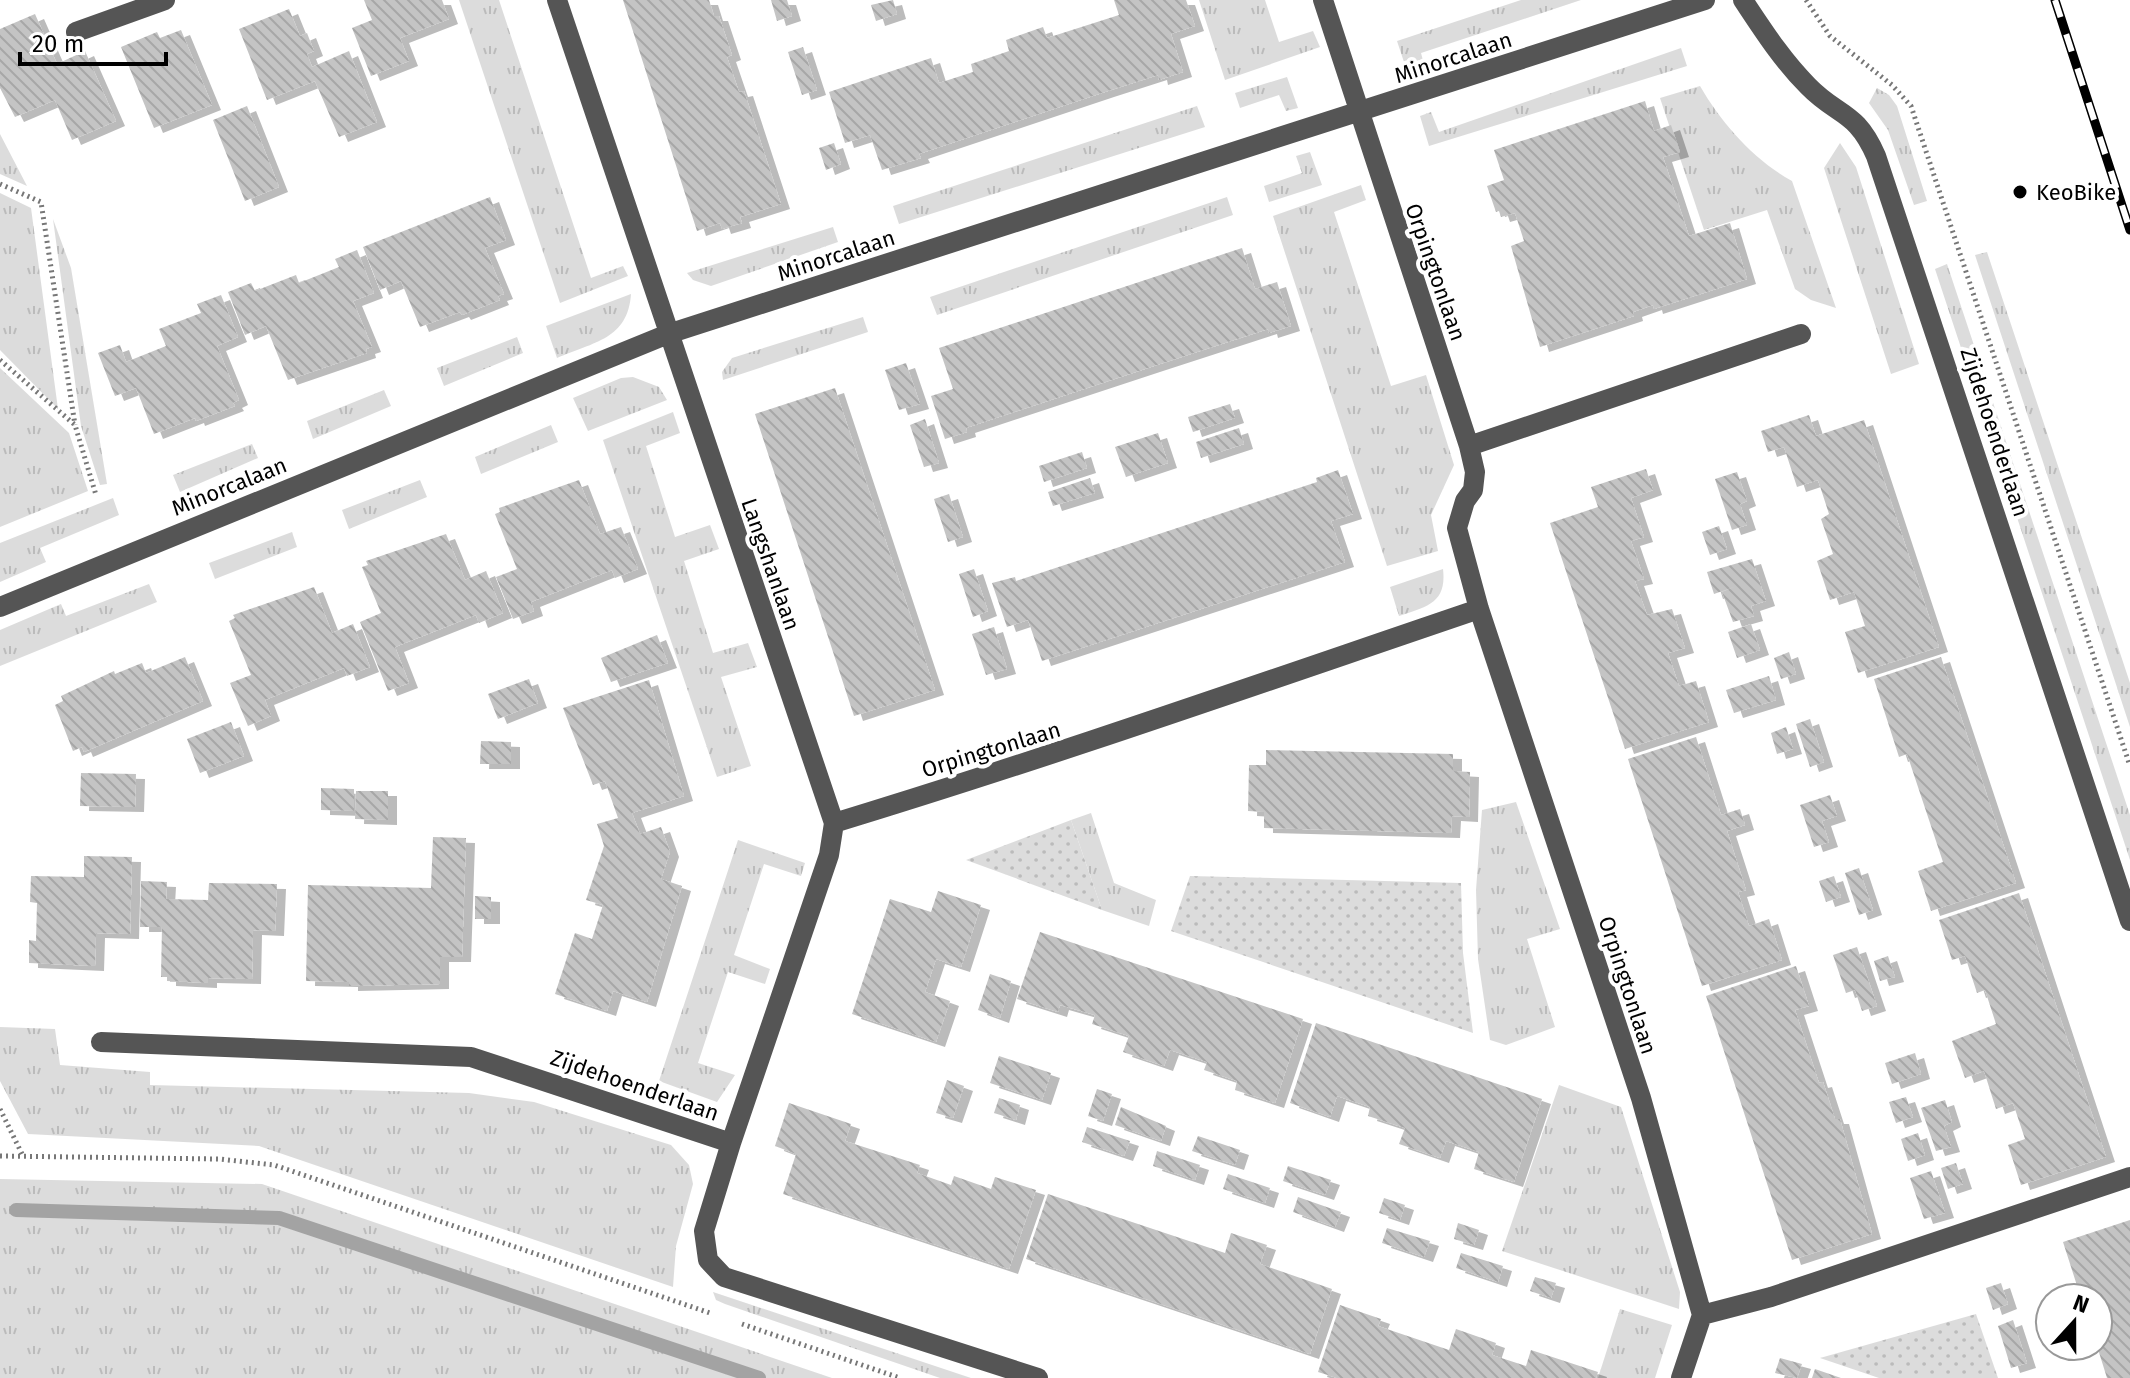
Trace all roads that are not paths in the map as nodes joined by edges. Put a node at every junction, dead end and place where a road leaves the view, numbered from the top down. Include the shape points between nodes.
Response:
1 (165, 0) edge
2 (557, 0) edge
3 (1323, 0) edge
4 (1705, 0) edge
5 (1743, 0) edge
6 (76, 32) dead end
7 (1358, 114) junction
8 (668, 334) junction
9 (1801, 334) dead end
10 (1469, 446) junction
11 (0, 607) edge
12 (1479, 609) junction
13 (834, 823) junction
14 (2130, 921) edge
15 (101, 1042) dead end
16 (731, 1143) junction
17 (2130, 1177) edge
18 (1702, 1315) junction
19 (1038, 1378) edge
20 (1681, 1378) edge

1 - 6 street
2 - 8 street, Langshanlaan
3 - 7 street, Orpingtonlaan
4 - 7 street, Minorcalaan
5 - 14 street, Zijdehoenderlaan via 1809,88 1865,131 1876,156
7 - 8 street, Minorcalaan
7 - 10 street, Orpingtonlaan
8 - 11 street, Minorcalaan
8 - 13 street, Langshanlaan
9 - 10 street
10 - 12 street, Orpingtonlaan via 1473,490 1457,528
12 - 13 street, Orpingtonlaan via 1061,753
12 - 18 street, Orpingtonlaan via 1641,1098
13 - 16 street, Langshanlaan via 829,855
15 - 16 street, Zijdehoenderlaan via 471,1057
16 - 19 street, Zijdehoenderlaan via 704,1231 708,1260 724,1277
17 - 18 street via 1771,1297
18 - 20 street

